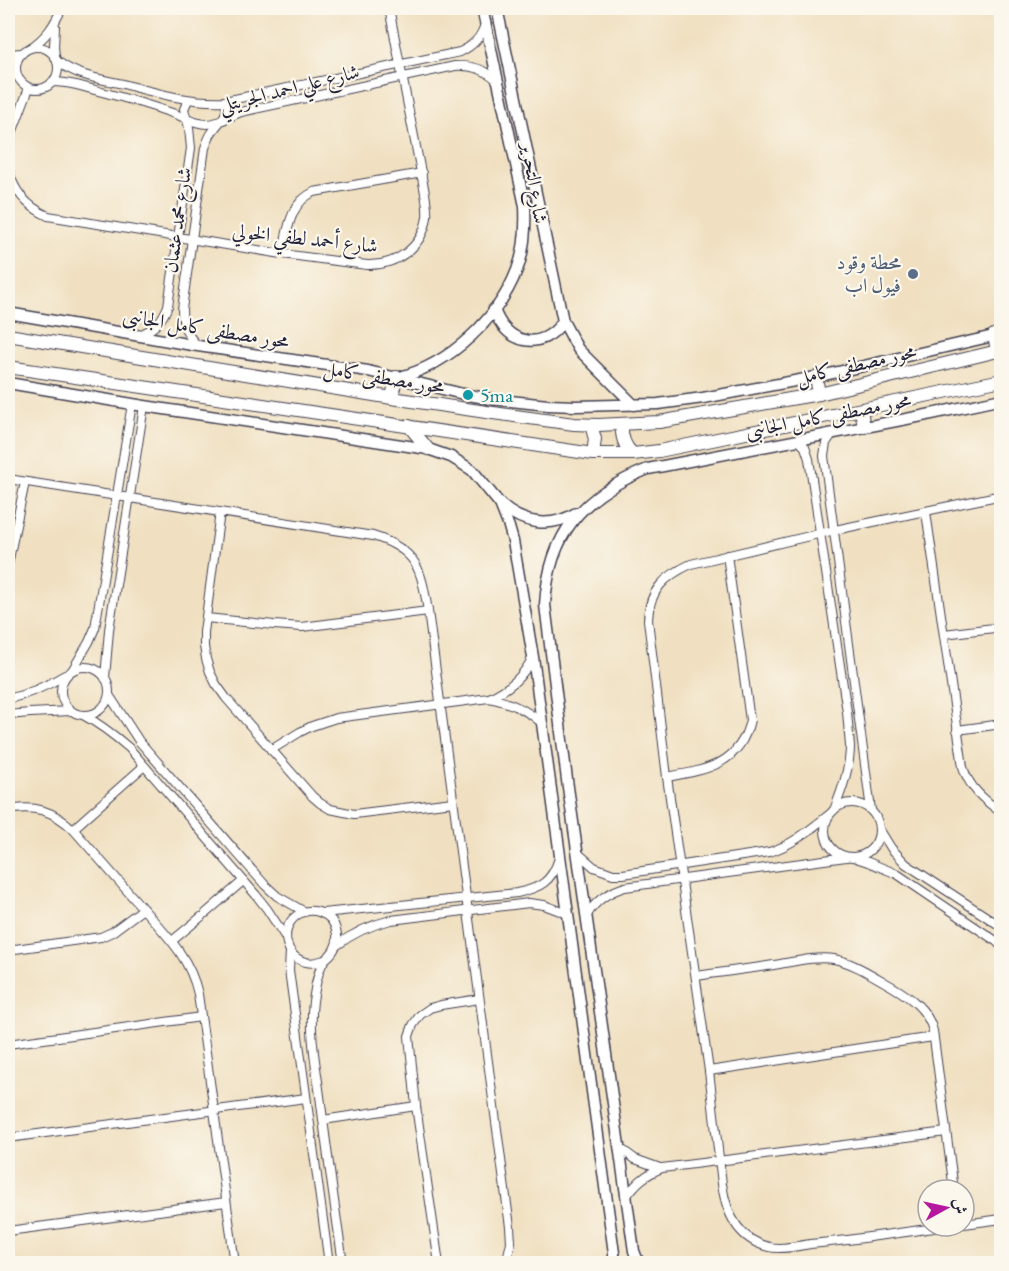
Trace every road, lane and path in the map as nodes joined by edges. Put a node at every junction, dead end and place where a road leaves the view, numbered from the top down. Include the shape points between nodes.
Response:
1 (62, 8) edge
2 (389, 8) edge
3 (482, 8) edge
4 (497, 8) edge
5 (56, 22) junction
6 (486, 22) junction
7 (30, 48) junction
8 (22, 53) junction
9 (8, 54) edge
10 (56, 60) junction
11 (400, 64) junction
12 (8, 71) edge
13 (403, 77) junction
14 (19, 80) junction
15 (52, 82) junction
16 (498, 82) junction
17 (29, 88) junction
18 (188, 100) junction
19 (225, 101) junction
20 (186, 119) junction
21 (220, 122) junction
22 (8, 148) edge
23 (8, 167) edge
24 (422, 173) junction
25 (178, 238) junction
26 (191, 240) junction
27 (282, 255) junction
28 (494, 309) junction
29 (8, 313) edge
30 (563, 321) junction
31 (8, 335) edge
32 (137, 335) junction
33 (998, 335) edge
34 (198, 346) junction
35 (999, 350) edge
36 (8, 367) edge
37 (816, 377) junction
38 (396, 378) junction
39 (1002, 380) edge
40 (8, 383) edge
41 (819, 394) junction
42 (392, 398) junction
43 (1002, 399) edge
44 (132, 404) junction
45 (634, 405) junction
46 (144, 406) junction
47 (861, 410) junction
48 (591, 425) junction
49 (622, 425) junction
50 (409, 426) junction
51 (864, 427) junction
52 (833, 433) junction
53 (798, 440) junction
54 (428, 449) junction
55 (593, 454) junction
56 (633, 454) junction
57 (8, 479) edge
58 (25, 482) junction
59 (1002, 495) edge
60 (117, 496) junction
61 (130, 498) junction
62 (500, 504) junction
63 (583, 509) junction
64 (220, 512) junction
65 (926, 512) junction
66 (835, 531) junction
67 (821, 534) junction
68 (727, 555) junction
69 (8, 564) edge
70 (428, 611) junction
71 (206, 618) junction
72 (1002, 627) edge
73 (944, 634) junction
74 (533, 657) junction
75 (70, 672) junction
76 (105, 678) junction
77 (109, 695) junction
78 (489, 698) junction
79 (8, 699) edge
80 (440, 705) junction
81 (71, 711) junction
82 (8, 715) edge
83 (83, 715) junction
84 (542, 723) junction
85 (1002, 724) edge
86 (957, 730) junction
87 (271, 750) junction
88 (144, 766) junction
89 (667, 777) junction
90 (567, 780) junction
91 (550, 782) junction
92 (453, 802) junction
93 (8, 810) edge
94 (871, 810) junction
95 (832, 812) junction
96 (1002, 813) edge
97 (73, 829) junction
98 (880, 829) junction
99 (560, 853) junction
100 (578, 853) junction
101 (849, 857) junction
102 (681, 866) junction
103 (682, 878) junction
104 (243, 881) junction
105 (466, 898) junction
106 (143, 909) junction
107 (468, 911) junction
108 (305, 912) junction
109 (323, 913) junction
110 (568, 914) junction
111 (587, 915) junction
112 (1002, 927) edge
113 (286, 938) junction
114 (172, 941) junction
115 (336, 946) junction
116 (1002, 947) edge
117 (8, 950) edge
118 (290, 951) junction
119 (324, 960) junction
120 (696, 976) junction
121 (479, 999) junction
122 (201, 1017) junction
123 (933, 1037) junction
124 (8, 1044) edge
125 (709, 1071) junction
126 (306, 1098) junction
127 (416, 1106) junction
128 (214, 1110) junction
129 (323, 1120) junction
130 (946, 1132) junction
131 (8, 1138) edge
132 (620, 1148) junction
133 (720, 1162) junction
134 (662, 1168) junction
135 (952, 1178) edge
136 (626, 1197) junction
137 (226, 1202) junction
138 (1002, 1219) edge
139 (976, 1222) edge
140 (916, 1231) edge
141 (8, 1232) edge
142 (235, 1263) edge
143 (329, 1263) edge
144 (343, 1263) edge
145 (439, 1263) edge
146 (506, 1263) edge
147 (614, 1263) edge
148 (639, 1263) edge

1 - 5 street
2 - 11 street, شارع أحمد لطفي الخولي
3 - 6 street, شارع التحرير
4 - 30 street, شارع التحرير
5 - 7 street
5 - 10 street
6 - 11 street, شارع علي احمد الجريتلي via 479,38 460,52
6 - 16 street, شارع التحرير
7 - 8 street
7 - 10 street via 45,49
8 - 9 street
8 - 14 street via 17,61
10 - 15 street via 57,74
10 - 18 street, شارع علي احمد الجريتلي via 74,72
11 - 13 street, شارع أحمد لطفي الخولي
11 - 19 street, شارع علي احمد الجريتلي
12 - 14 street
13 - 16 street, شارع علي احمد الجريتلي via 464,66 483,70
13 - 21 street, شارع علي احمد الجريتلي via 241,112
13 - 24 street, شارع أحمد لطفي الخولي
14 - 17 street
15 - 17 street via 43,88
15 - 20 street, شارع علي احمد الجريتلي via 126,98
16 - 28 street, شارع التحرير via 525,219 524,244 517,268
17 - 22 street
18 - 19 street, شارع علي احمد الجريتلي
18 - 20 street, شارع محمد عثمان via 184,109
19 - 21 street, شارع محمد عثمان via 227,110
20 - 21 street, شارع علي احمد الجريتلي via 203,124
20 - 25 street, شارع محمد عثمان via 191,148
21 - 26 street, شارع محمد عثمان via 205,148
23 - 25 street, شارع أحمد لطفي الخولي via 21,198 38,212
24 - 27 street via 307,195 295,207
24 - 27 street, شارع أحمد لطفي الخولي via 427,219 418,240 401,257 379,265
25 - 26 street, شارع أحمد لطفي الخولي
25 - 32 street, شارع محمد عثمان via 164,316 148,332
26 - 27 street, شارع أحمد لطفي الخولي
26 - 34 street, شارع محمد عثمان via 182,320 190,339
28 - 30 street via 506,331 520,339 545,338
28 - 38 street, شارع التحرير via 445,355 416,372
29 - 32 street, محور مصطفى كامل الجانبى
30 - 45 street, شارع التحرير via 578,349
31 - 42 main road, محور مصطفى كامل
32 - 34 street, محور مصطفى كامل الجانبى
33 - 35 main road
33 - 37 street, محور مصطفى كامل الجانبى
34 - 38 street, محور مصطفى كامل الجانبى
35 - 41 main road, محور مصطفى كامل
36 - 50 main road
37 - 41 main road
37 - 45 street, محور مصطفى كامل الجانبى via 703,398
38 - 42 main road
38 - 45 street, محور مصطفى كامل الجانبى via 462,394 519,402
39 - 47 main road
40 - 44 street
41 - 49 main road, محور مصطفى كامل
42 - 48 main road, محور مصطفى كامل
43 - 51 street, محور مصطفى كامل الجانبى
44 - 46 street
44 - 60 street
46 - 54 street
46 - 61 street
47 - 51 main road
47 - 56 main road
48 - 49 main road, محور مصطفى كامل
48 - 55 main road via 595,439
49 - 56 main road via 624,443
50 - 54 main road
50 - 55 main road
51 - 52 street, محور مصطفى كامل الجانبى
52 - 53 street, محور مصطفى كامل الجانبى
52 - 66 street via 826,443 825,456
53 - 63 street, محور مصطفى كامل الجانبى via 648,469 608,488
53 - 67 street via 809,459
54 - 62 street via 472,470
55 - 56 main road
57 - 58 street
58 - 60 street
58 - 69 street
59 - 65 street
60 - 61 street
60 - 75 street via 95,628
61 - 64 street
61 - 76 street
62 - 63 street via 519,518 541,523 563,520
62 - 74 street via 513,541
63 - 90 street via 560,541 546,587
64 - 70 street via 389,541 411,557 418,568
64 - 71 street
65 - 66 street
65 - 73 street
66 - 67 street
66 - 94 street
67 - 68 street
67 - 95 street via 850,747 846,773
68 - 89 street via 677,571 660,584 649,607
68 - 89 street via 750,720 748,730 740,745 721,763
70 - 71 street via 302,627
70 - 80 street
71 - 87 street via 204,646 210,672 226,698
72 - 73 street
73 - 86 street
74 - 78 street via 515,682
74 - 84 street
75 - 76 street via 87,666
75 - 79 street via 48,686
75 - 81 street via 60,689 61,698
76 - 77 street
77 - 83 street via 102,708
77 - 108 street via 139,741 265,885
78 - 80 street
78 - 84 street via 518,706
80 - 87 street via 336,718 300,732
80 - 92 street
81 - 82 street
81 - 83 street
83 - 88 street via 115,735
84 - 91 street
85 - 86 street
86 - 96 street via 966,777 978,794
87 - 92 street via 312,796 330,809 354,813
88 - 97 street
88 - 104 street
89 - 102 street
90 - 91 street
90 - 100 street
91 - 99 street
92 - 105 street
93 - 97 street via 28,807 45,811
94 - 95 street via 848,802
94 - 98 street
95 - 101 street via 826,821 826,836 833,849
95 - 102 street via 778,850
97 - 106 street
98 - 101 street via 873,849
98 - 112 street via 906,864
99 - 105 street via 552,874 533,889
99 - 110 street
100 - 102 street via 594,867 613,873
100 - 111 street
101 - 103 street
101 - 116 street via 897,874
102 - 103 street
103 - 111 street via 616,890 599,900
103 - 120 street
104 - 113 street
104 - 114 street
105 - 107 street
105 - 109 street
106 - 114 street
106 - 117 street via 101,937
107 - 110 street via 529,903
107 - 115 street via 376,923
107 - 121 street
108 - 109 street
108 - 113 street via 291,921
109 - 115 street via 336,927
110 - 147 street
111 - 132 street
113 - 118 street
114 - 122 street via 195,980
115 - 119 street
118 - 119 street via 305,962
118 - 126 street via 289,970
119 - 129 street via 313,999 312,1020
120 - 123 street via 808,960 837,960 884,982 917,1004 930,1022
120 - 125 street
121 - 127 street via 430,1008 413,1025 409,1049
121 - 146 street via 512,1242
122 - 124 street
122 - 128 street
123 - 125 street
123 - 130 street
125 - 133 street
126 - 128 street
126 - 143 street
127 - 129 street
127 - 145 street
128 - 131 street
128 - 137 street
129 - 144 street
130 - 133 street
130 - 135 street
132 - 134 street via 644,1163
132 - 136 street
133 - 134 street
133 - 140 street via 724,1201 732,1218 746,1236 769,1247
134 - 136 street via 645,1176
136 - 148 street
137 - 141 street
137 - 142 street
138 - 139 street

